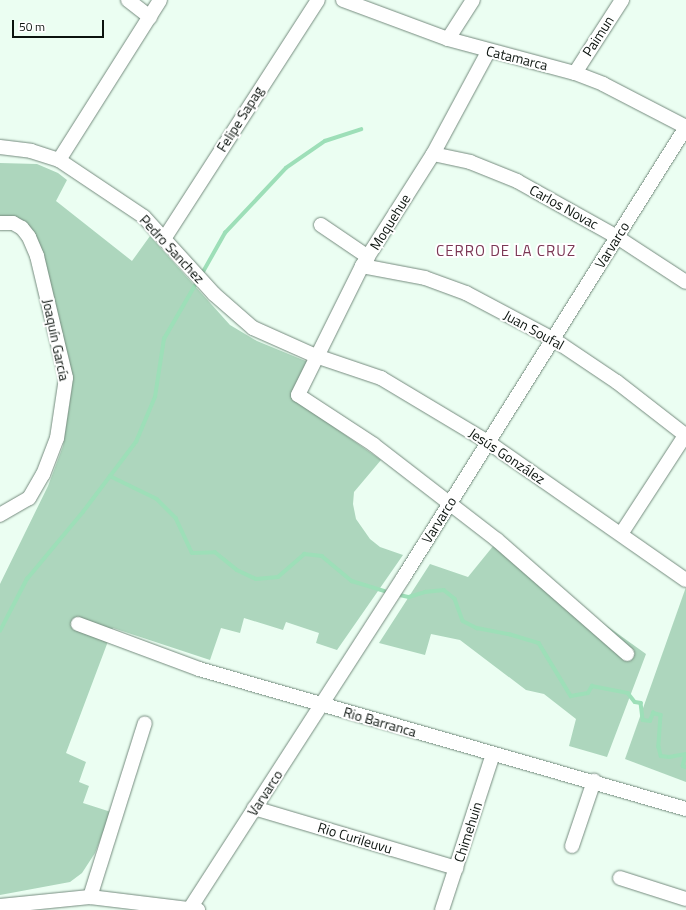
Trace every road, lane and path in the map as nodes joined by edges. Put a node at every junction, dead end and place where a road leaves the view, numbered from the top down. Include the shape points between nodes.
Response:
1 (128, 0) edge
2 (160, 0) edge
3 (318, 0) edge
4 (343, 0) edge
5 (473, 0) edge
6 (622, 0) edge
7 (150, 17) junction
8 (448, 39) junction
9 (488, 52) junction
10 (575, 73) junction
11 (686, 127) edge
12 (0, 147) edge
13 (433, 154) junction
14 (59, 160) junction
15 (7, 223) edge
16 (321, 225) dead end
17 (617, 237) junction
18 (164, 239) junction
19 (365, 262) junction
20 (686, 282) edge
21 (553, 339) junction
22 (316, 356) junction
23 (686, 435) edge
24 (488, 442) junction
25 (449, 505) junction
26 (0, 516) edge
27 (622, 534) junction
28 (686, 580) edge
29 (78, 624) dead end
30 (627, 654) dead end
31 (321, 705) junction
32 (145, 723) dead end
33 (493, 754) junction
34 (594, 781) junction
35 (254, 808) junction
36 (686, 809) edge
37 (572, 846) dead end
38 (456, 868) junction
39 (620, 878) dead end
40 (90, 897) junction
41 (686, 899) edge
42 (0, 906) edge
43 (193, 909) edge
44 (442, 910) edge

1 - 7 street
2 - 7 street
3 - 18 street, Felipe Sapag
4 - 8 street, Catamarca
5 - 8 street
6 - 10 street, Paimun
7 - 14 street
8 - 9 street, Catamarca
9 - 10 street, Catamarca
9 - 13 street, Moquehue
10 - 11 street, Catamarca via 603,84
11 - 17 street, Varvarco
12 - 14 street, Pedro Sanchez via 31,151
13 - 17 street, Carlos Novac via 470,162 517,181
13 - 19 street, Moquehue
14 - 18 street, Pedro Sanchez via 144,217
15 - 26 street, Joaquín García via 22,228 37,256 66,378 57,438 43,474 29,498
16 - 19 street
17 - 20 street, Carlos Novac
17 - 21 street, Varvarco
18 - 22 street, Pedro Sanchez via 214,294 253,328
19 - 21 street, Juan Soufal via 425,278 466,293
19 - 22 street, Moquehue
21 - 23 street, Juan Soufal via 617,382
21 - 24 street, Varvarco
22 - 24 street, Jesús González via 381,378
22 - 25 street, Moquehue via 298,395 374,446
23 - 27 street
24 - 25 street, Varvarco
24 - 27 street, Jesús González
25 - 30 street via 497,540
25 - 31 street, Varvarco
27 - 28 street, Jesús González
29 - 31 street, Rio Barranca via 200,669
31 - 33 street, Rio Barranca
31 - 35 street, Varvarco
32 - 40 street
33 - 34 street, Rio Barranca
33 - 38 street, Chimehuin
34 - 36 street, Rio Barranca
34 - 37 street
35 - 38 street, Rio Curileuvu
35 - 43 street, Varvarco
38 - 44 street, Chimehuin
39 - 41 street
40 - 42 street
40 - 43 street

